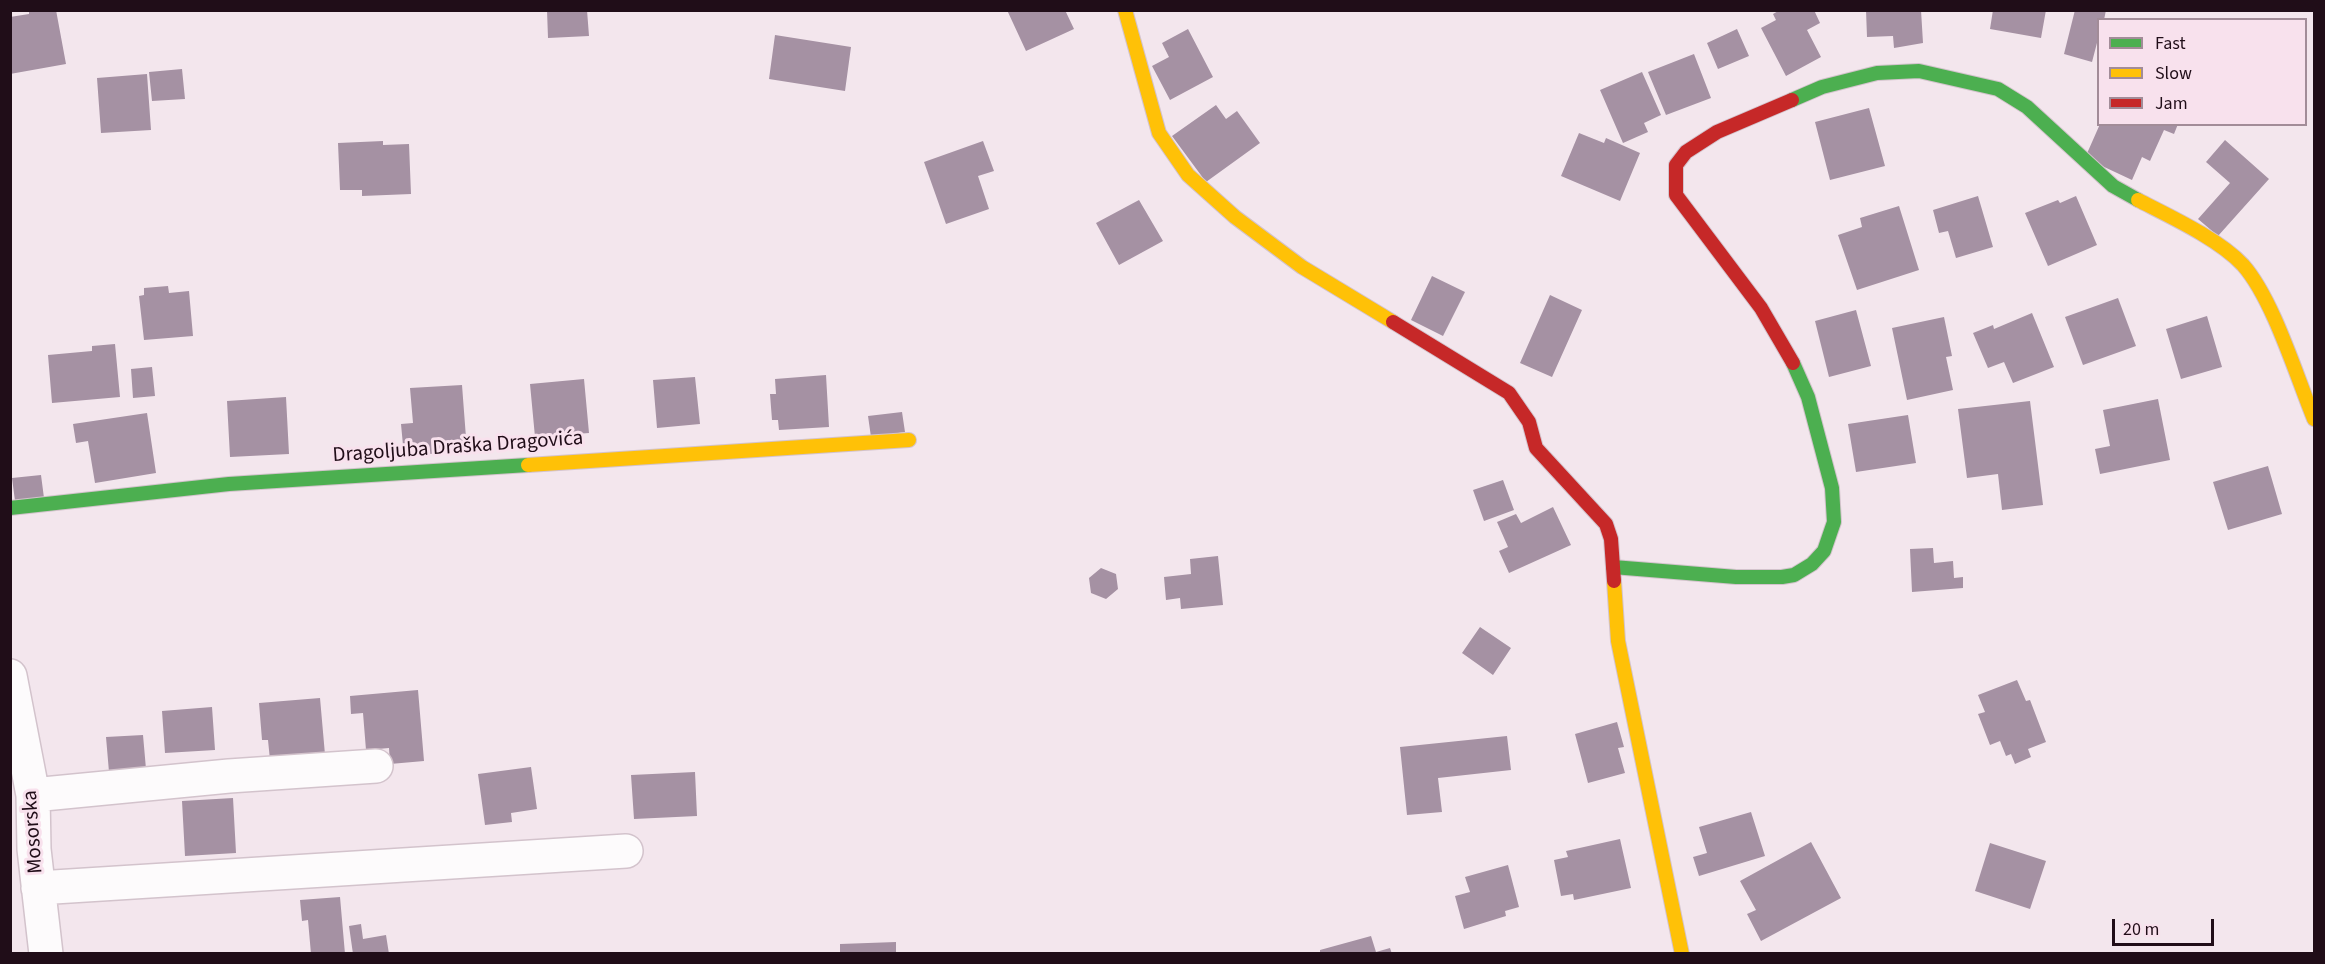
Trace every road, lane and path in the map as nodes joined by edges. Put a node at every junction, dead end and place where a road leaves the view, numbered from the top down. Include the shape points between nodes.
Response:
1 (1125, 10) edge
2 (2314, 419) edge
3 (909, 441) dead end
4 (10, 508) edge
5 (1613, 567) junction
6 (10, 676) edge
7 (376, 766) dead end
8 (33, 795) junction
9 (626, 851) dead end
10 (22, 852) edge
11 (38, 888) junction
12 (46, 954) edge
13 (1682, 954) edge

1 - 5 street via 1159,133 1188,175 1235,217 1302,267 1509,393 1529,422 1536,448 1606,524
2 - 5 street via 2259,285 2241,263 2196,231 2113,186 2027,107 1998,89 1919,71 1877,73 1822,87 1718,132 1686,152 1676,165 1676,195 1771,325 1801,379 1834,489 1836,520 1831,540 1813,563 1792,576
3 - 4 street, Dragoljuba Draška Dragovića via 228,484
5 - 13 street via 1618,641
6 - 8 street, Mosorska
7 - 8 street
8 - 10 street, Mosorska
9 - 11 street
10 - 11 street, Mosorska
11 - 12 street, Mosorska

